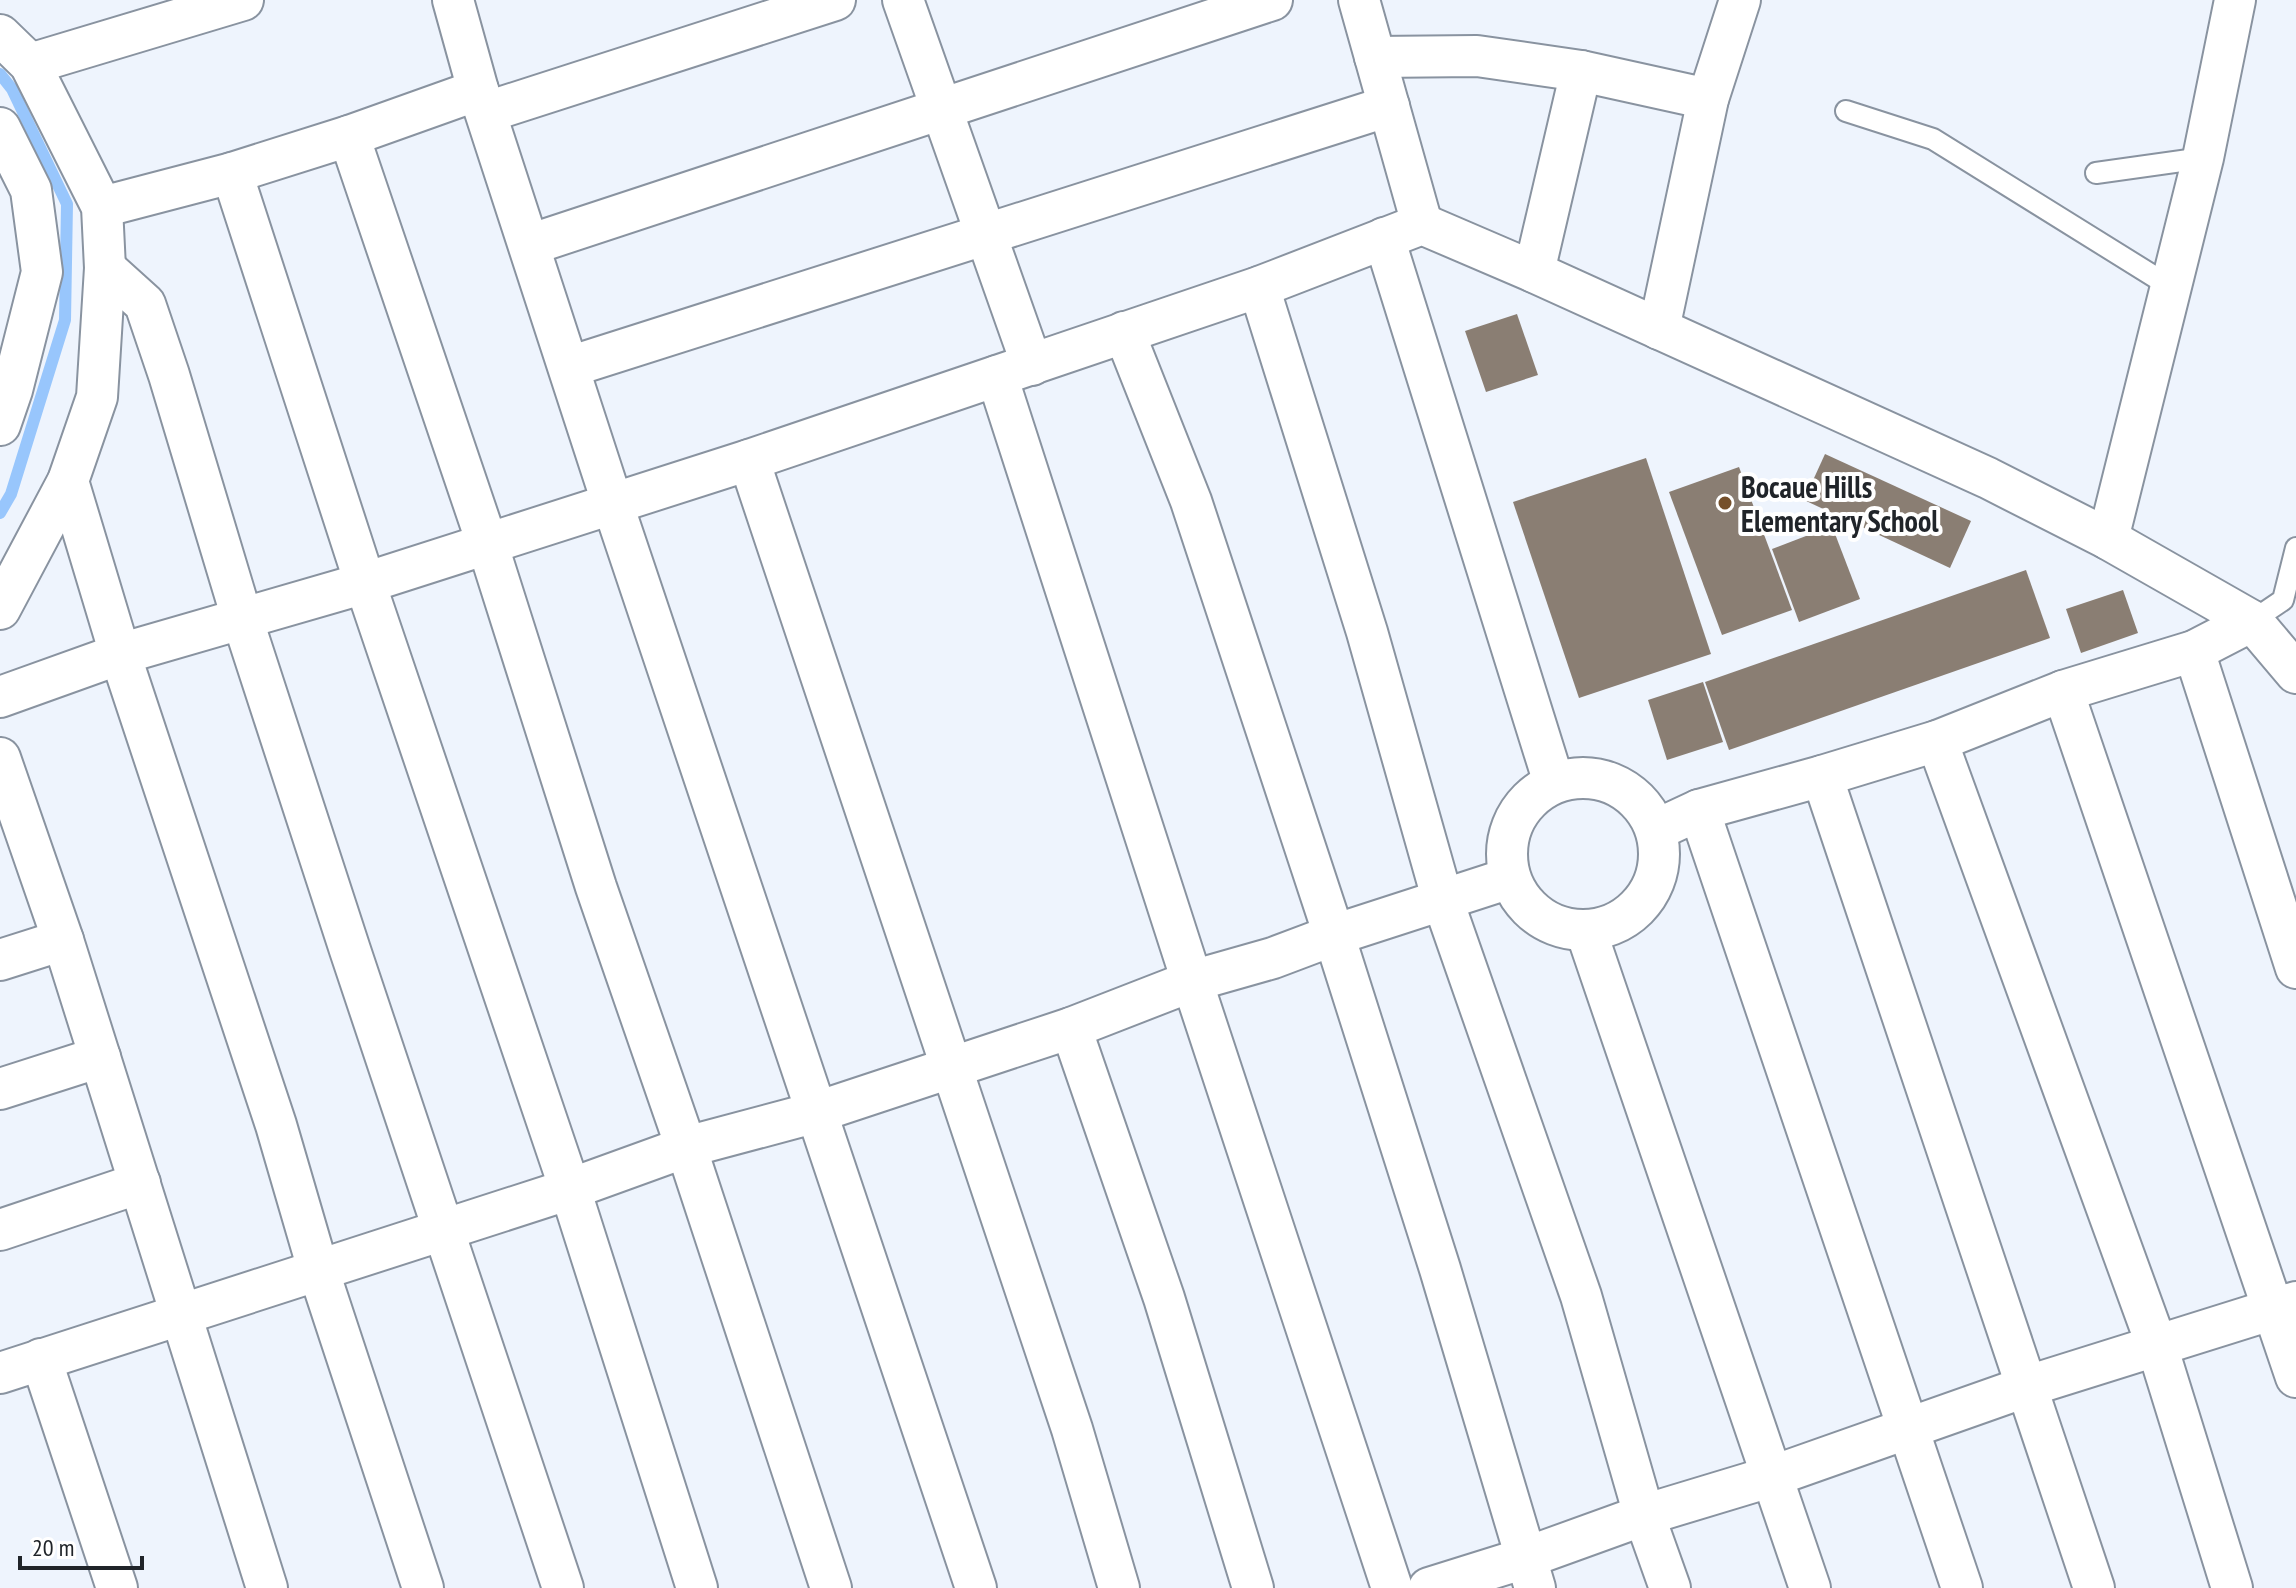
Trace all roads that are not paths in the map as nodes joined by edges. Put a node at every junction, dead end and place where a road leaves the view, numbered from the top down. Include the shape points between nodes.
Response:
1 (243, 0) edge
2 (453, 0) edge
3 (835, 0) edge
4 (903, 0) edge
5 (1272, 0) edge
6 (1359, 0) edge
7 (1740, 0) edge
8 (2235, 0) edge
9 (0, 35) edge
10 (1375, 57) junction
11 (30, 64) junction
12 (1581, 71) junction
13 (1708, 99) junction
14 (483, 101) junction
15 (1389, 106) junction
16 (940, 108) junction
17 (1846, 111) dead end
18 (0, 128) edge
19 (349, 136) junction
20 (2203, 158) junction
21 (232, 173) junction
22 (2096, 173) dead end
23 (102, 207) junction
24 (1422, 224) junction
25 (984, 235) junction
26 (1384, 238) junction
27 (529, 245) junction
28 (105, 268) junction
29 (1534, 272) junction
30 (1259, 287) junction
31 (2171, 287) junction
32 (1659, 329) junction
33 (1124, 332) junction
34 (569, 367) junction
35 (1014, 371) junction
36 (0, 425) edge
37 (749, 460) junction
38 (68, 481) junction
39 (613, 505) junction
40 (2108, 539) junction
41 (487, 543) junction
42 (2296, 548) edge
43 (365, 583) junction
44 (0, 609) edge
45 (242, 618) junction
46 (2252, 621) junction
47 (2194, 651) junction
48 (120, 654) junction
49 (2296, 673) edge
50 (2063, 691) junction
51 (0, 697) edge
52 (1937, 741) junction
53 (0, 758) edge
54 (1822, 776) junction
55 (1554, 783) junction
56 (1699, 810) junction
57 (1656, 830) junction
58 (1510, 878) junction
59 (1443, 901) junction
60 (1586, 931) junction
61 (1334, 935) junction
62 (63, 940) junction
63 (0, 960) edge
64 (2296, 968) edge
65 (1192, 981) junction
66 (1071, 1028) junction
67 (100, 1057) junction
68 (952, 1066) junction
69 (0, 1089) edge
70 (817, 1112) junction
71 (686, 1147) junction
72 (140, 1183) junction
73 (570, 1189) junction
74 (445, 1229) junction
75 (0, 1230) edge
76 (318, 1269) junction
77 (2284, 1306) edge
78 (181, 1314) junction
79 (2157, 1346) junction
80 (41, 1359) junction
81 (0, 1373) edge
82 (2296, 1377) edge
83 (2028, 1386) junction
84 (1910, 1428) junction
85 (1773, 1476) junction
86 (1644, 1515) junction
87 (1530, 1573) edge
88 (117, 1588) edge
89 (267, 1588) edge
90 (423, 1588) edge
91 (563, 1588) edge
92 (697, 1588) edge
93 (831, 1588) edge
94 (976, 1588) edge
95 (1119, 1588) edge
96 (1253, 1588) edge
97 (1392, 1588) edge
98 (1429, 1588) edge
99 (1670, 1588) edge
100 (1810, 1588) edge
101 (1962, 1588) edge
102 (2094, 1588) edge
103 (2232, 1588) edge

1 - 11 street
2 - 14 street
3 - 14 street
4 - 16 street
5 - 16 street
6 - 10 street
7 - 13 street
8 - 20 street
9 - 11 street
10 - 12 street via 1477,56
10 - 15 street
11 - 23 street
12 - 13 street
12 - 29 street
13 - 32 street
14 - 19 street
14 - 27 street
15 - 24 street
15 - 25 street
16 - 25 street
16 - 27 street
17 - 31 lane via 1933,139
18 - 36 street via 31,190 42,272
19 - 21 street
19 - 41 street
20 - 22 lane
20 - 31 street
21 - 23 street
21 - 43 street
23 - 28 street
24 - 26 street
24 - 29 street
25 - 34 street
25 - 35 street
26 - 30 street
26 - 55 street
27 - 34 street
28 - 38 street via 97,397
28 - 45 street via 145,304
29 - 32 street
30 - 33 street
30 - 59 street via 1367,632
31 - 40 street
32 - 40 street via 1988,478
33 - 35 street
33 - 61 street via 1191,501
34 - 39 street
35 - 37 street
35 - 65 street
37 - 39 street
37 - 68 street
38 - 44 street
38 - 48 street
39 - 41 street
39 - 70 street
40 - 46 street
41 - 43 street
41 - 71 street via 596,887
42 - 46 lane via 2283,600
43 - 45 street
43 - 73 street
45 - 48 street
45 - 74 street
46 - 47 street
46 - 49 street
47 - 50 street
47 - 64 street
48 - 51 street
48 - 76 street via 276,1125
50 - 52 street
50 - 77 street
52 - 54 street
52 - 79 street
53 - 62 street
54 - 56 street
54 - 83 street
55 - 57 street via 1585,778 1615,785 1640,803
55 - 58 street via 1530,799 1513,821 1506,849
56 - 57 street
56 - 84 street
57 - 60 street via 1659,865 1646,897 1620,921
58 - 59 street
58 - 60 street via 1521,900 1539,917
59 - 61 street
59 - 86 street via 1581,1296
60 - 85 street
61 - 65 street
61 - 87 street
62 - 63 street
62 - 67 street
65 - 66 street
65 - 97 street
66 - 68 street
66 - 96 street via 1164,1298
67 - 69 street
67 - 72 street
68 - 70 street
68 - 95 street
70 - 71 street
70 - 94 street
71 - 73 street
71 - 93 street
72 - 75 street
72 - 78 street
73 - 74 street
73 - 92 street
74 - 76 street
74 - 91 street
76 - 78 street
76 - 90 street
77 - 79 street
77 - 82 street
78 - 80 street
78 - 89 street
79 - 83 street
79 - 103 street
80 - 81 street
80 - 88 street
83 - 84 street
83 - 102 street
84 - 85 street
84 - 101 street
85 - 86 street
85 - 100 street
86 - 87 street
86 - 99 street
87 - 98 street

